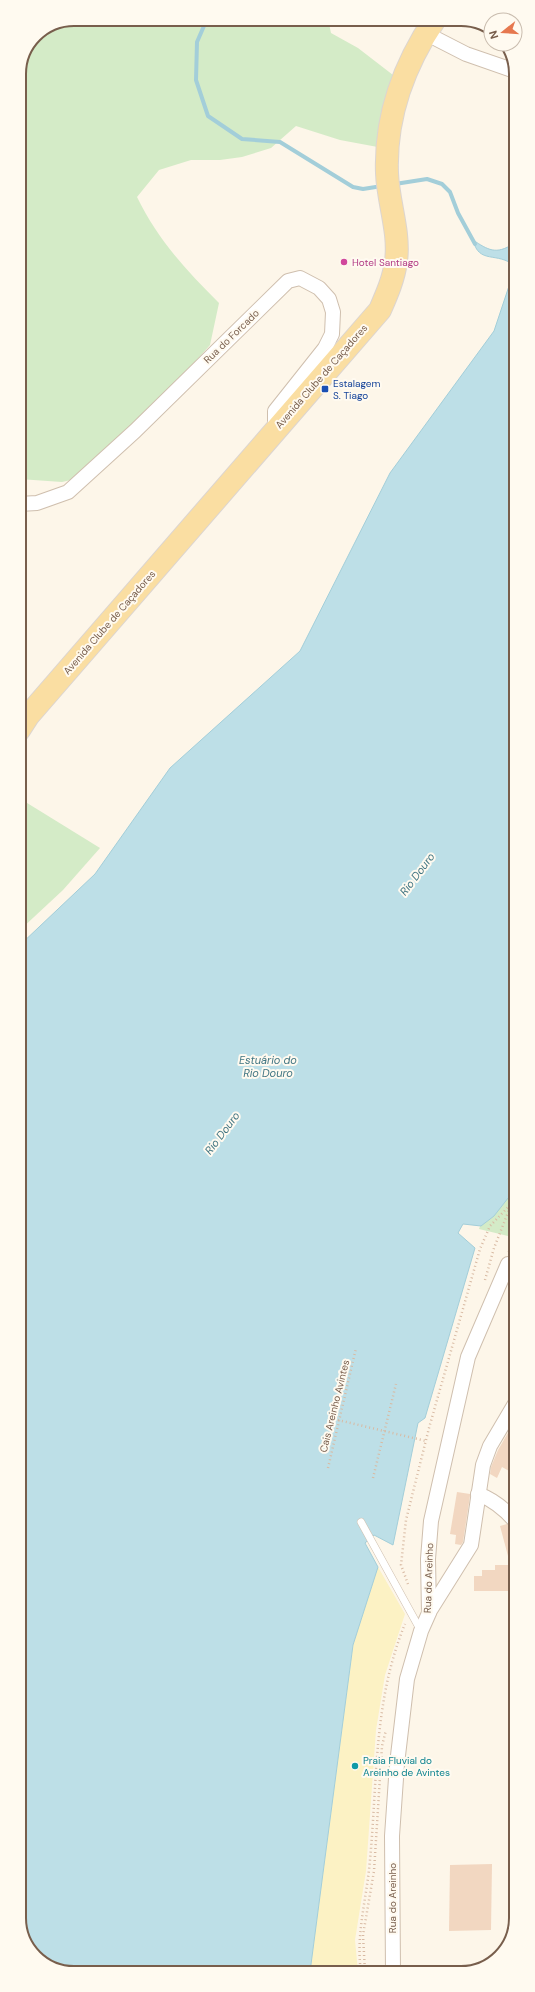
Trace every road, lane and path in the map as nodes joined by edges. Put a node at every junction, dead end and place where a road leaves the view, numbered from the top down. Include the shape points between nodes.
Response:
1 (430, 26) edge
2 (508, 69) edge
3 (275, 429) junction
4 (26, 504) edge
5 (26, 719) edge
6 (509, 1206) edge
7 (509, 1249) edge
8 (508, 1264) joint
9 (356, 1348) dead end
10 (396, 1384) dead end
11 (509, 1414) edge
12 (338, 1420) junction
13 (383, 1431) junction
14 (426, 1441) junction
15 (328, 1468) dead end
16 (373, 1478) dead end
17 (478, 1494) junction
18 (509, 1514) edge
19 (361, 1522) dead end
20 (409, 1587) dead end
21 (410, 1612) junction
22 (429, 1613) junction
23 (421, 1631) junction
24 (360, 1966) edge
25 (393, 1966) edge

1 - 2 street via 466,54
1 - 3 main road, Avenida Clube de Caçadores via 405,71 388,143 387,174 395,230 396,260 390,287 380,310
3 - 4 street, Rua do Forcado via 275,411 326,348 332,334 333,312 329,299 319,288 300,278 288,281 135,431 68,492 37,503
3 - 5 main road, Avenida Clube de Caçadores
6 - 14 path via 490,1226 480,1249
7 - 8 path
8 - 22 street, Rua do Areinho via 468,1356 447,1445 431,1520 428,1559
9 - 12 path, Cais Areinho Avintes
10 - 13 path
11 - 17 street via 490,1446 483,1465
12 - 13 path
12 - 15 path, Cais Areinho Avintes
13 - 14 path
13 - 16 path
14 - 20 path via 406,1520 401,1565
17 - 18 street via 492,1499
17 - 22 street via 471,1545
19 - 21 lane
21 - 23 lane
21 - 24 path via 397,1643 383,1700 376,1760 369,1870 358,1942
22 - 23 street, Rua do Areinho
23 - 25 street, Rua do Areinho via 407,1679 397,1764 392,1836

